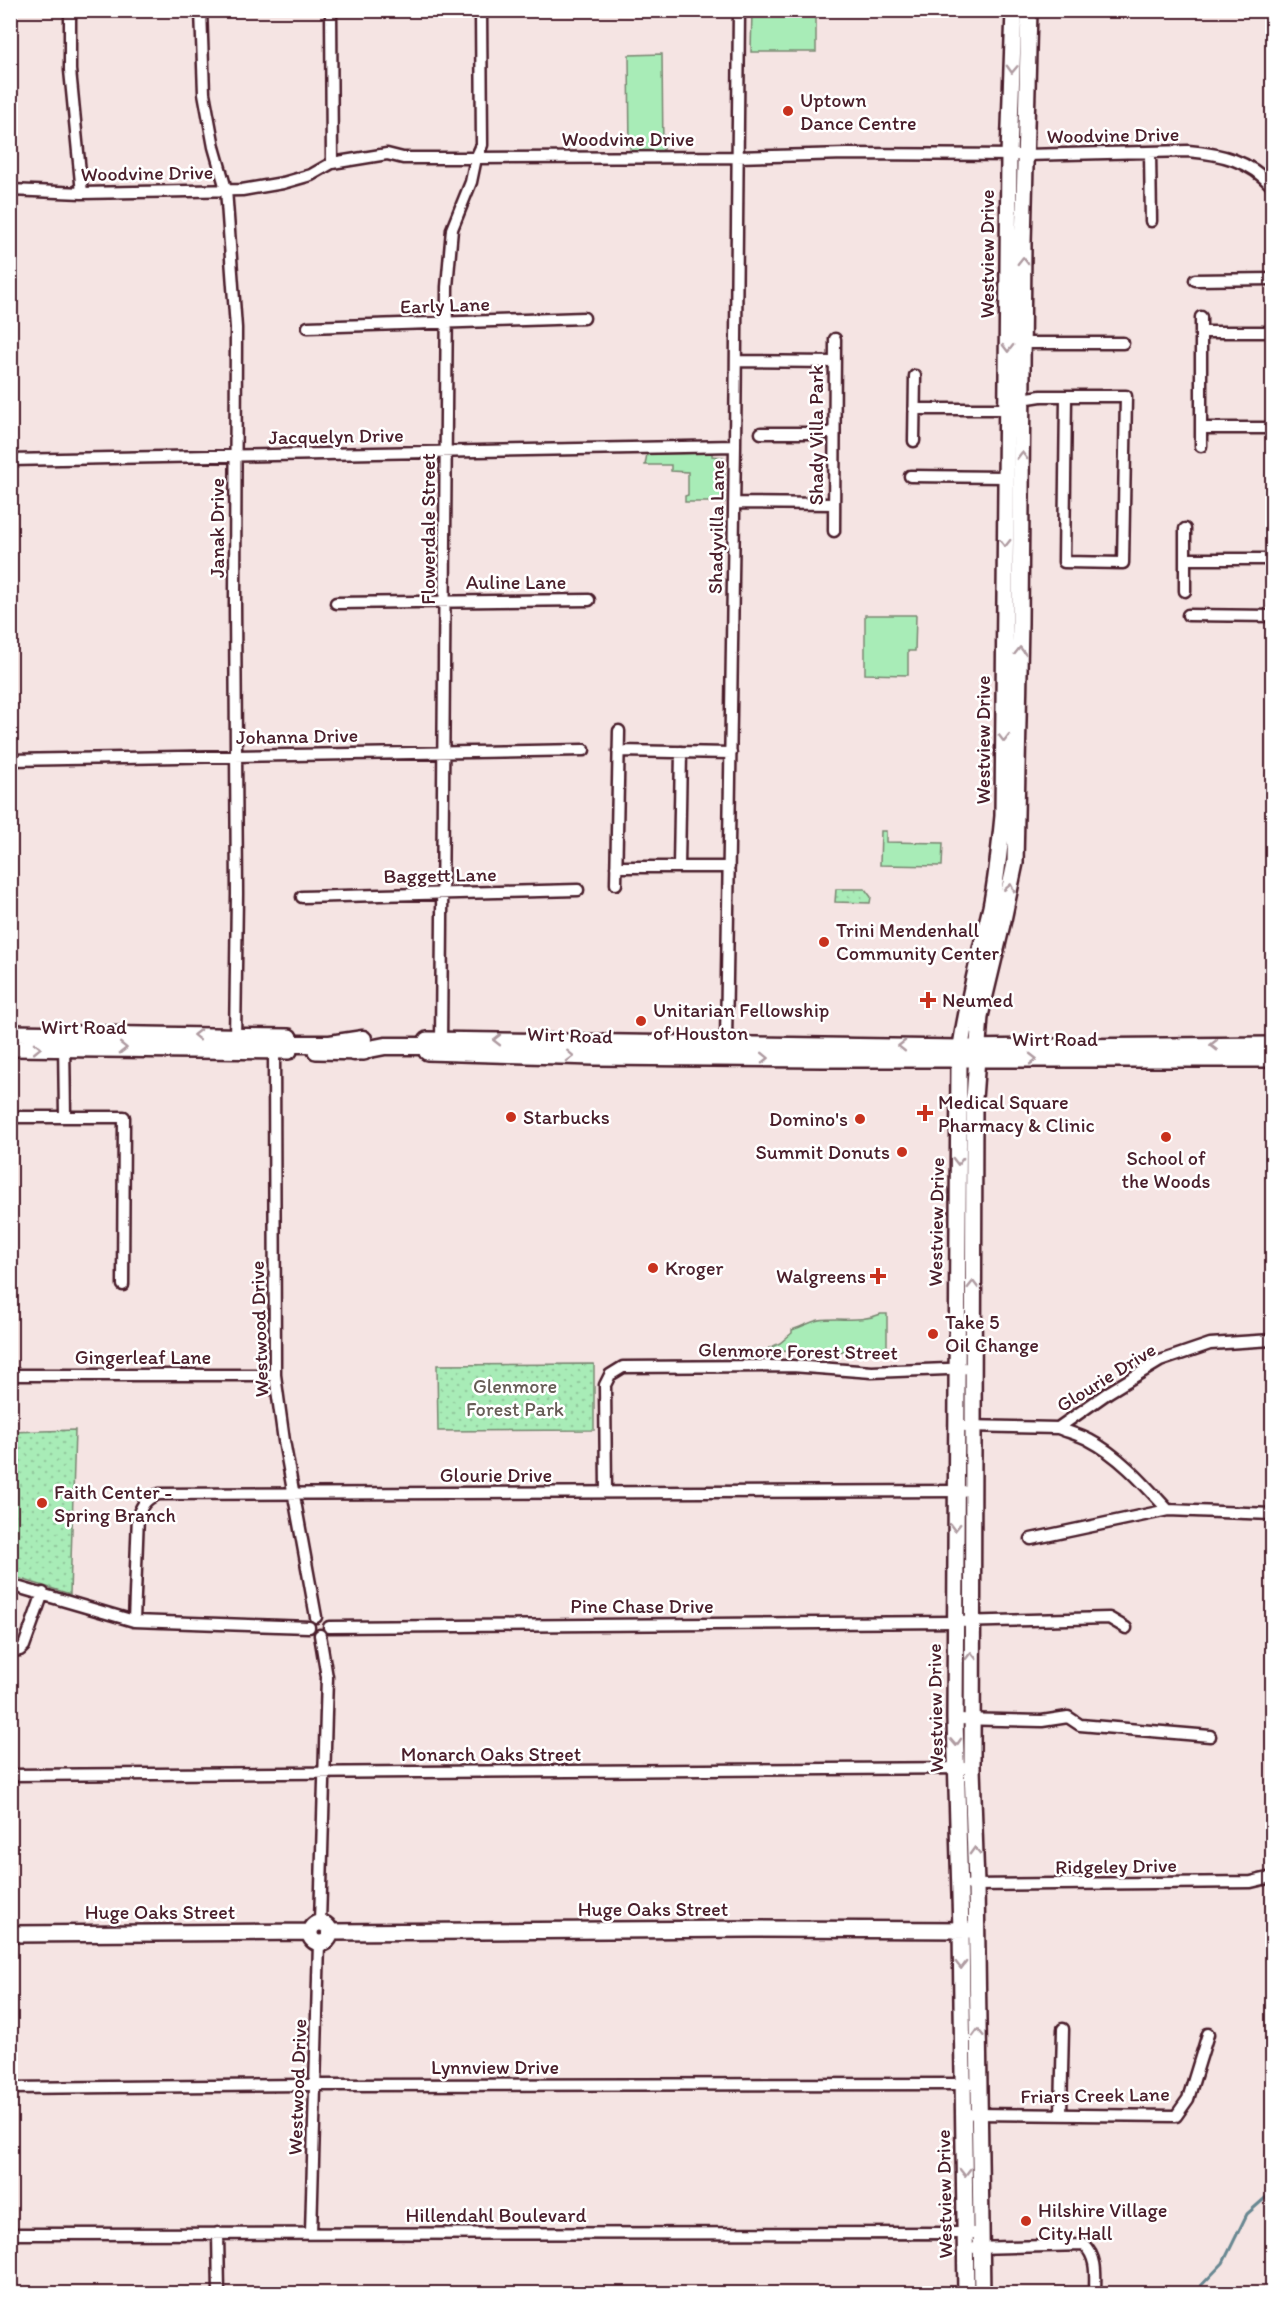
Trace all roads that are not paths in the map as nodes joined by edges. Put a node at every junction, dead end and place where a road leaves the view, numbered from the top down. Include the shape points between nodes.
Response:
1 (70, 10) edge
2 (201, 10) edge
3 (331, 10) edge
4 (481, 10) edge
5 (739, 10) edge
6 (1014, 10) edge
7 (1029, 10) edge
8 (1150, 153) junction
9 (1017, 155) junction
10 (737, 157) junction
11 (476, 158) junction
12 (332, 164) junction
13 (1272, 186) edge
14 (226, 189) junction
15 (10, 190) edge
16 (82, 193) junction
17 (1151, 221) dead end
18 (1195, 279) dead end
19 (1272, 279) edge
20 (1201, 317) dead end
21 (584, 318) dead end
22 (1015, 321) junction
23 (446, 323) junction
24 (308, 327) dead end
25 (1272, 332) edge
26 (1201, 333) junction
27 (835, 339) dead end
28 (1022, 343) junction
29 (1123, 344) dead end
30 (736, 361) junction
31 (835, 362) junction
32 (915, 376) dead end
33 (1066, 397) junction
34 (1022, 399) junction
35 (914, 409) junction
36 (1007, 409) junction
37 (1201, 428) junction
38 (1272, 428) edge
39 (761, 433) dead end
40 (834, 433) junction
41 (914, 441) dead end
42 (735, 446) junction
43 (1201, 446) dead end
44 (446, 451) junction
45 (236, 456) junction
46 (10, 460) edge
47 (910, 476) dead end
48 (1006, 477) junction
49 (1014, 502) junction
50 (734, 503) junction
51 (834, 504) junction
52 (1185, 530) dead end
53 (834, 531) dead end
54 (1185, 559) junction
55 (1272, 559) edge
56 (1185, 591) dead end
57 (446, 600) junction
58 (589, 600) dead end
59 (336, 603) dead end
60 (1188, 615) dead end
61 (1272, 616) edge
62 (1012, 680) junction
63 (619, 731) dead end
64 (584, 750) dead end
65 (618, 751) junction
66 (444, 752) junction
67 (681, 752) junction
68 (730, 753) junction
69 (236, 755) junction
70 (10, 760) edge
71 (999, 862) junction
72 (1015, 863) junction
73 (616, 867) junction
74 (679, 867) junction
75 (729, 867) junction
76 (616, 884) dead end
77 (578, 890) dead end
78 (443, 894) junction
79 (302, 897) dead end
80 (998, 908) junction
81 (10, 1033) edge
82 (64, 1041) junction
83 (235, 1042) junction
84 (726, 1043) junction
85 (274, 1044) junction
86 (1272, 1045) edge
87 (441, 1046) junction
88 (10, 1048) edge
89 (968, 1054) junction
90 (1272, 1059) edge
91 (65, 1116) junction
92 (10, 1118) edge
93 (123, 1285) dead end
94 (1272, 1340) edge
95 (964, 1369) junction
96 (10, 1375) edge
97 (275, 1375) junction
98 (956, 1426) junction
99 (972, 1426) junction
100 (1058, 1428) junction
101 (963, 1491) junction
102 (606, 1492) junction
103 (295, 1494) junction
104 (1168, 1510) junction
105 (1272, 1514) edge
106 (1031, 1539) dead end
107 (10, 1585) edge
108 (43, 1593) junction
109 (316, 1617) junction
110 (134, 1621) junction
111 (955, 1622) junction
112 (971, 1622) junction
113 (309, 1627) junction
114 (329, 1627) junction
115 (1126, 1628) dead end
116 (320, 1635) junction
117 (10, 1651) edge
118 (955, 1719) junction
119 (971, 1720) junction
120 (1209, 1736) dead end
121 (965, 1768) junction
122 (325, 1772) junction
123 (10, 1775) edge
124 (1272, 1877) edge
125 (960, 1885) junction
126 (976, 1885) junction
127 (961, 1930) junction
128 (977, 1930) junction
129 (320, 1933) junction
130 (10, 1934) edge
131 (1063, 2029) dead end
132 (1208, 2034) dead end
133 (979, 2084) junction
134 (315, 2085) junction
135 (963, 2085) junction
136 (10, 2088) edge
137 (971, 2114) junction
138 (1061, 2114) junction
139 (311, 2232) junction
140 (218, 2233) junction
141 (10, 2234) edge
142 (976, 2238) junction
143 (219, 2294) edge
144 (966, 2294) edge
145 (982, 2294) edge
146 (1095, 2294) edge

1 - 16 street via 70,70
2 - 14 street, Janak Drive via 204,93
3 - 12 street
4 - 11 street, Flowerdale Street via 482,145
5 - 10 street, Shadyvilla Lane
6 -> 9 main road, Westview Drive
7 - 9 main road, Westview Drive
8 - 9 street, Woodvine Drive
8 - 13 street, Woodvine Drive via 1188,151 1231,158 1249,166
8 - 17 street
9 - 10 street, Woodvine Drive via 846,153
9 - 22 main road, Westview Drive
10 - 11 street, Woodvine Drive
10 - 30 street, Shadyvilla Lane
11 - 12 street, Woodvine Drive via 403,158 387,154
11 - 23 street, Flowerdale Street via 452,229
12 - 14 street, Woodvine Drive via 283,183
14 - 16 street, Woodvine Drive
14 - 45 street, Janak Drive via 236,327
15 - 16 street, Woodvine Drive
18 - 19 street
20 - 26 street
21 - 23 street, Early Lane
22 - 28 main road, Westview Drive
22 -> 36 main road, Westview Drive
23 - 24 street, Early Lane
23 - 44 street, Flowerdale Street
25 - 26 street
26 - 37 street
27 - 31 street, Shady Villa Park
28 - 29 street
28 - 34 main road, Westview Drive
30 - 31 street
30 - 42 street, Shadyvilla Lane
31 - 40 street, Shady Villa Park
32 - 35 street
33 - 33 street via 1064,562 1123,563 1126,396
33 - 34 street
49 -> 34 main road, Westview Drive
35 - 36 street
35 - 41 street
36 - 48 main road, Westview Drive
37 - 38 street
37 - 43 street
39 - 40 street
40 - 51 street, Shady Villa Park
42 - 44 street, Jacquelyn Drive
42 - 50 street, Shadyvilla Lane
44 - 45 street, Jacquelyn Drive
44 - 57 street, Flowerdale Street
45 - 46 street, Jacquelyn Drive
45 - 69 street, Janak Drive
47 - 48 street
48 - 49 main road, Westview Drive
49 - 62 main road, Westview Drive
50 - 51 street
50 - 68 street, Shadyvilla Lane
51 - 53 street, Shady Villa Park
52 - 54 street
54 - 55 street
54 - 56 street
57 - 58 street, Auline Lane
57 - 59 street, Auline Lane
57 - 66 street, Flowerdale Street
60 - 61 street
62 -> 71 main road, Westview Drive
62 - 72 main road, Westview Drive
63 - 65 street
64 - 66 street, Johanna Drive
65 - 67 street
65 - 73 street
66 - 69 street, Johanna Drive
66 - 78 street, Flowerdale Street
67 - 68 street
67 - 74 street
68 - 75 street, Shadyvilla Lane
69 - 70 street, Johanna Drive
69 - 83 street, Janak Drive
71 - 72 main road
71 - 80 main road, Westview Drive
80 -> 72 main road, Westview Drive
73 - 74 street
73 - 76 street
74 - 75 street
75 - 84 street, Shadyvilla Lane
77 - 78 street, Baggett Lane
78 - 79 street, Baggett Lane
78 - 87 street, Flowerdale Street
80 - 89 main road, Westview Drive via 970,991
81 - 82 main road, Wirt Road
82 - 83 main road, Wirt Road
88 -> 82 main road, Wirt Road
82 - 91 street
83 - 85 main road, Wirt Road
84 -> 87 main road, Wirt Road
89 -> 84 main road, Wirt Road
85 - 87 main road
85 - 97 street, Westwood Drive
86 -> 89 main road, Wirt Road
87 -> 89 main road, Wirt Road via 594,1057
89 -> 90 main road, Wirt Road
89 - 95 main road, Westview Drive
91 - 92 street
91 - 93 street via 124,1117
94 - 100 street, Glourie Drive via 1209,1344 1160,1361
95 - 98 main road, Westview Drive
95 - 99 main road, Westview Drive
95 - 102 street, Glenmore Forest Street via 872,1372 792,1366 623,1367 610,1375 605,1384
96 - 97 street, Gingerleaf Lane
97 - 103 street, Westwood Drive
98 - 99 street, Glourie Drive
98 - 101 main road, Westview Drive
99 - 100 street, Glourie Drive
99 - 101 main road, Westview Drive
100 - 104 street via 1090,1441 1116,1459
101 - 102 street, Glourie Drive
101 -> 111 main road, Westview Drive
101 - 112 main road, Westview Drive
102 - 103 street, Glourie Drive
103 - 109 street, Westwood Drive
103 - 110 street, Glourie Drive via 172,1493 150,1497 138,1515
104 - 105 street
104 - 106 street
107 - 108 street
108 - 110 street
108 - 117 street via 24,1646
109 - 113 street via 310,1620
109 - 114 street via 324,1617
110 - 113 street
111 - 112 street, Pine Chase Drive
111 - 114 street, Pine Chase Drive
111 - 118 main road, Westview Drive
112 - 115 street, Pine Chase Drive via 1109,1618
119 -> 112 main road, Westview Drive
113 - 116 street via 312,1633
114 - 116 street
116 - 122 street, Westwood Drive via 327,1677
118 - 119 street
118 -> 121 main road, Westview Drive
119 - 120 street via 1068,1718 1080,1725
119 - 121 main road, Westview Drive
121 - 122 street, Monarch Oaks Street
121 - 125 main road, Westview Drive
126 -> 121 main road, Westview Drive
122 - 123 street, Monarch Oaks Street
122 - 129 street, Westwood Drive
124 - 126 street, Ridgeley Drive via 1251,1882
125 - 126 street, Ridgeley Drive
125 - 127 main road, Westview Drive
126 - 128 main road, Westview Drive
127 - 128 main road, Huge Oaks Street
127 - 129 main road, Huge Oaks Street
127 -> 135 main road, Westview Drive
133 -> 128 main road, Westview Drive
129 - 130 main road, Huge Oaks Street
129 - 134 street, Westwood Drive
131 - 138 street
132 - 138 street, Friars Creek Lane via 1188,2099 1176,2116
133 - 135 street, Lynnview Drive
133 - 137 main road, Westview Drive
134 - 135 street, Lynnview Drive
134 - 136 street, Lynnview Drive
134 - 139 street, Westwood Drive
135 - 137 main road, Westview Drive
137 - 138 street, Friars Creek Lane
137 - 142 main road, Westview Drive
139 - 140 street, Hillendahl Boulevard
139 - 142 street, Hillendahl Boulevard
140 - 141 street, Hillendahl Boulevard
140 - 143 street
142 - 144 main road, Westview Drive via 966,2249
142 - 145 main road, Westview Drive
142 - 146 street, Hillendahl Boulevard via 1084,2246 1095,2262

